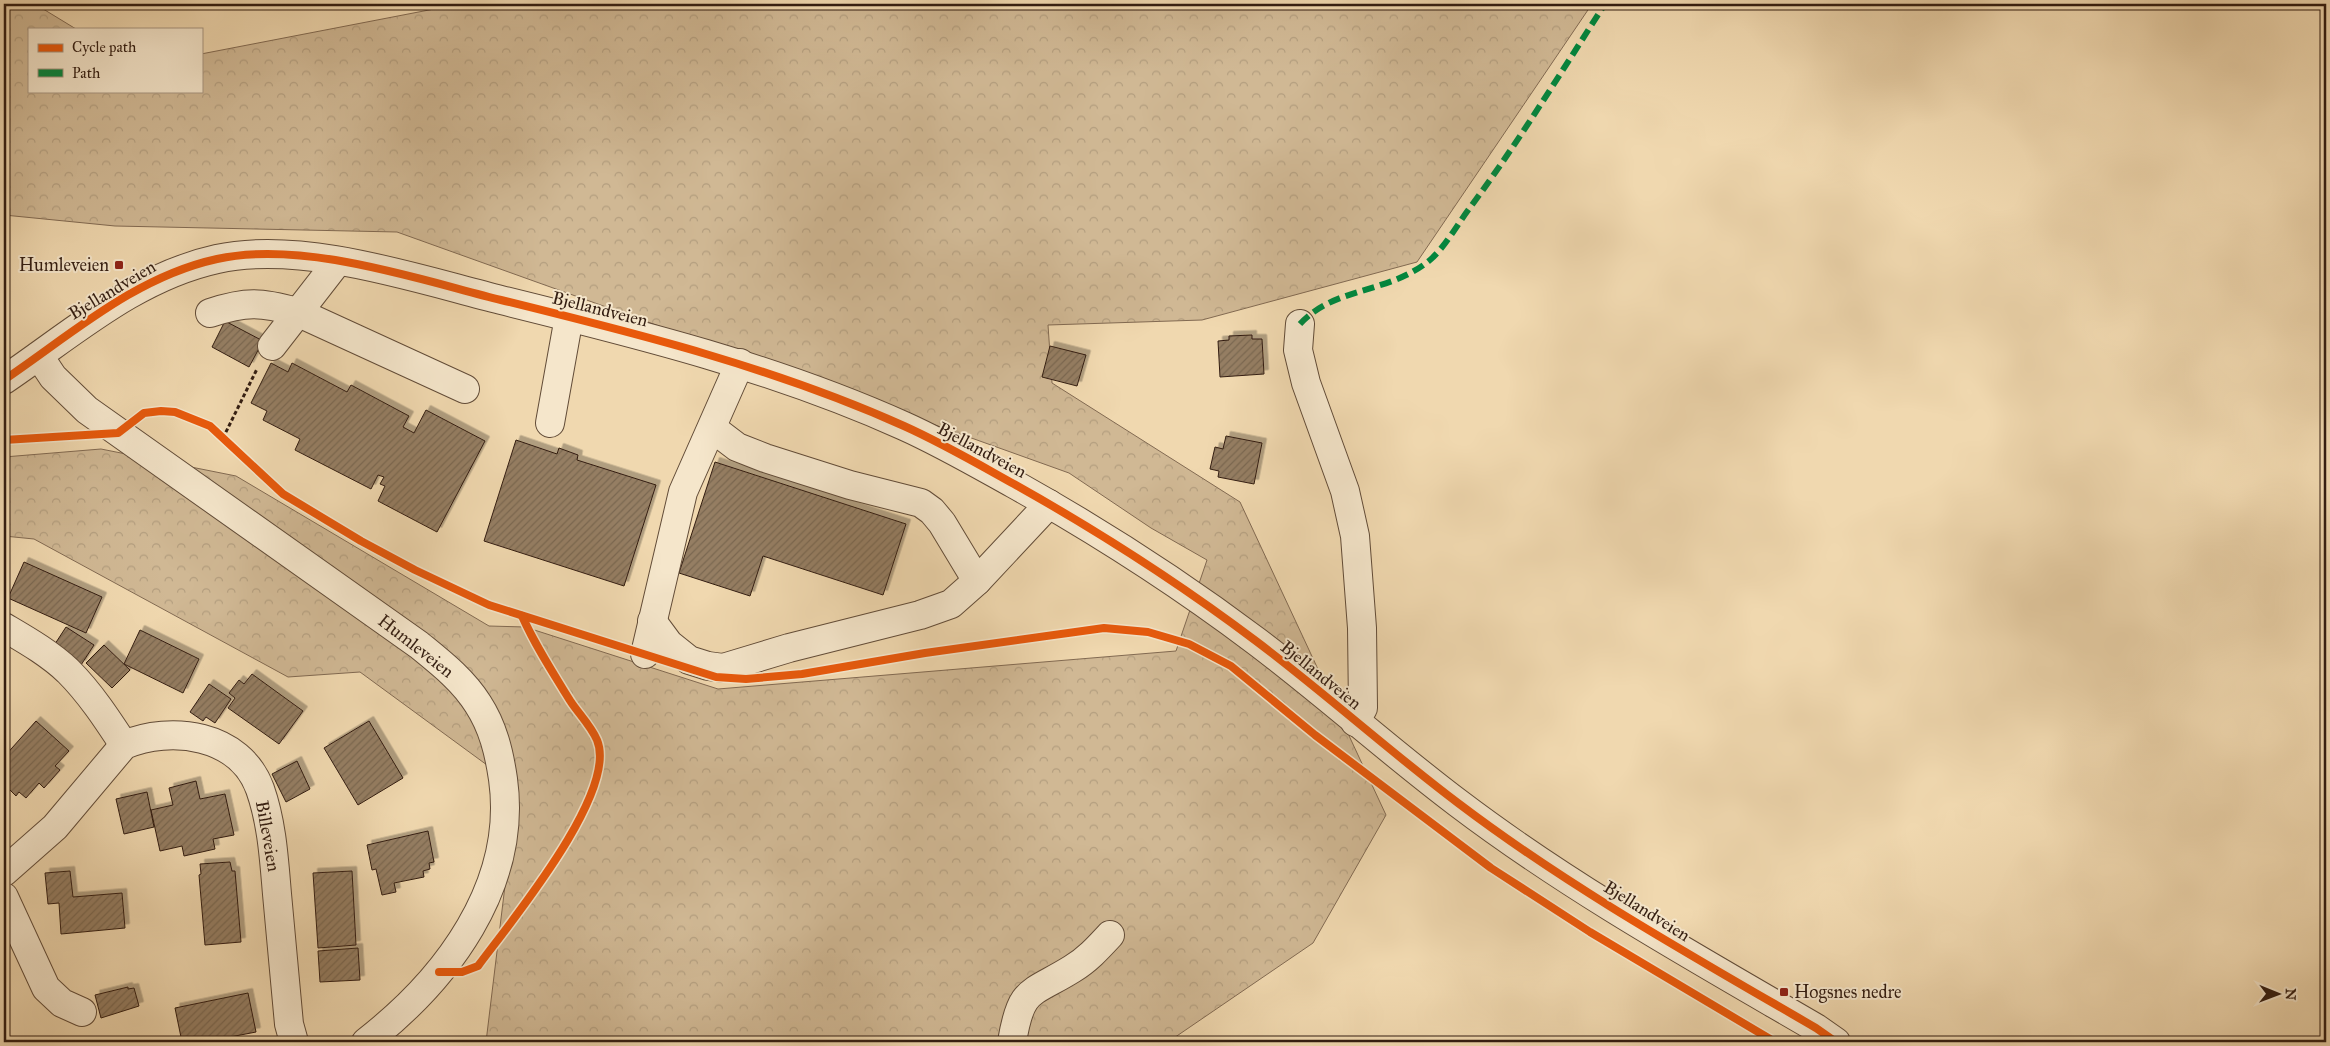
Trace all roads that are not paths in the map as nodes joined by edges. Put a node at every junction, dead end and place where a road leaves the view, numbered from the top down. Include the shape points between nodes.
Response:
1 (338, 262) junction
2 (297, 312) junction
3 (210, 313) dead end
4 (569, 317) junction
5 (1300, 324) dead end
6 (272, 346) road end
7 (39, 356) junction
8 (740, 363) junction
9 (4, 380) edge
10 (464, 388) dead end
11 (550, 423) dead end
12 (712, 428) junction
13 (1049, 504) junction
14 (976, 581) junction
15 (652, 621) junction
16 (4, 627) edge
17 (645, 654) dead end
18 (1355, 722) junction
19 (124, 745) junction
20 (4, 872) edge
21 (4, 897) edge
22 (1110, 935) dead end
23 (82, 1012) dead end
24 (294, 1042) edge
25 (366, 1042) edge
26 (1012, 1042) edge
27 (1836, 1042) edge

1 - 2 street
1 - 4 street, Bjellandveien
1 - 7 street, Bjellandveien via 310,256 254,255 225,257 197,264 160,276 106,307
2 - 3 street via 269,304 238,304
2 - 6 street
2 - 10 street
4 - 8 street, Bjellandveien
4 - 11 street
5 - 18 street via 1298,350 1306,383 1345,491 1355,536 1362,628 1363,708
7 - 9 street, Bjellandveien
7 - 25 street, Humleveien via 53,377 87,410 419,645 462,682 490,726 499,752 507,804 502,848 481,908 464,940 439,972 398,1017
8 - 12 street
8 - 13 street, Bjellandveien via 907,427
12 - 14 street via 737,447 765,458 850,486 921,503 942,523
12 - 15 street via 683,492
13 - 14 street
13 - 18 street, Bjellandveien via 1085,524 1257,642
14 - 15 street via 952,604 920,616 723,668 689,660 669,644
15 - 17 street
16 - 19 street via 48,654 68,671 100,707
18 - 27 street, Bjellandveien via 1534,858
19 - 20 street via 55,827
19 - 24 street, Billeveien via 138,739 178,734 198,737 236,755 260,788 272,836 289,1024
21 - 23 street via 46,988 62,1003
22 - 26 street via 1092,955 1030,993 1016,1018

